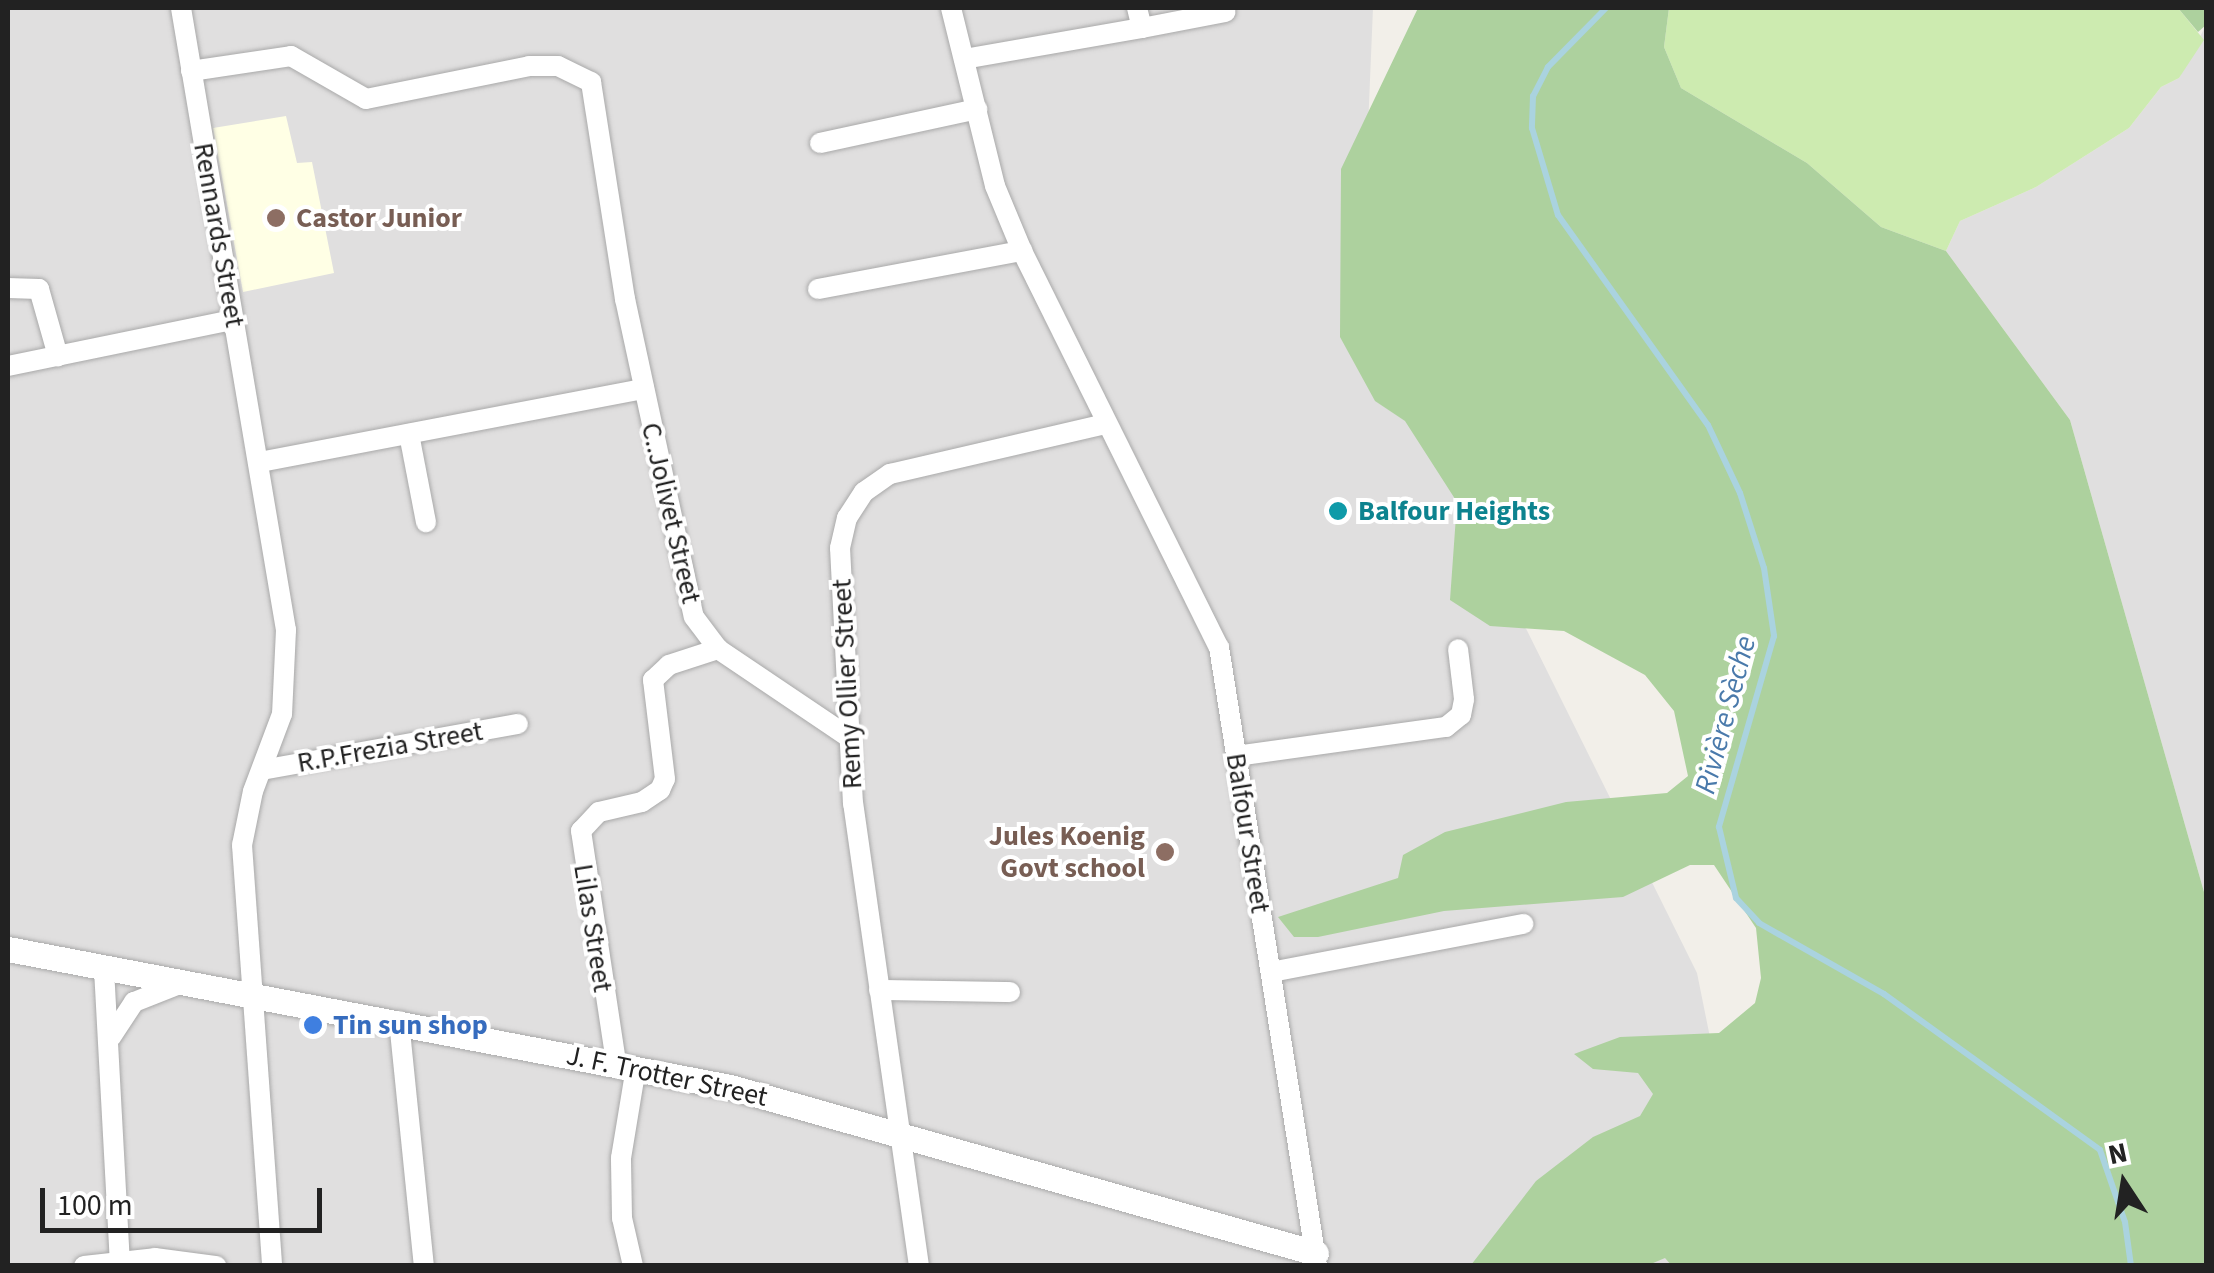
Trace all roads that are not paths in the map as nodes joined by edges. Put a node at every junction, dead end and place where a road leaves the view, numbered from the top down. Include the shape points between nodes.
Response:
1 (180, 8) edge
2 (952, 8) edge
3 (1225, 12) dead end
4 (1140, 18) edge
5 (964, 58) junction
6 (192, 72) junction
7 (976, 110) junction
8 (820, 143) dead end
9 (1022, 250) junction
10 (8, 288) edge
11 (818, 289) dead end
12 (234, 320) junction
13 (58, 356) junction
14 (8, 366) edge
15 (644, 389) junction
16 (1105, 424) junction
17 (409, 434) junction
18 (260, 462) junction
19 (426, 522) dead end
20 (718, 649) junction
21 (1458, 650) dead end
22 (518, 724) dead end
23 (850, 738) junction
24 (1236, 756) junction
25 (262, 770) junction
26 (1523, 924) dead end
27 (8, 949) edge
28 (104, 969) junction
29 (1270, 972) junction
30 (182, 983) junction
31 (879, 990) junction
32 (1010, 992) dead end
33 (253, 995) junction
34 (399, 1022) junction
35 (108, 1043) junction
36 (626, 1065) junction
37 (899, 1132) junction
38 (1316, 1259) edge
39 (120, 1262) edge
40 (84, 1266) edge
41 (216, 1266) edge
42 (272, 1266) edge
43 (424, 1266) edge
44 (633, 1266) edge
45 (919, 1266) edge

1 - 6 street, Rennards Street
2 - 5 street, Balfour Street
3 - 4 street
4 - 5 street
5 - 7 street, Balfour Street
6 - 12 street, Rennards Street
6 - 15 street, C..Jolivet Street via 292,56 366,99 529,66 558,66 591,82
7 - 8 street
7 - 9 street, Balfour Street
9 - 11 street
9 - 16 street, Balfour Street
10 - 13 street via 39,289
12 - 13 street
12 - 18 street, Rennards Street
13 - 14 street
15 - 17 street
15 - 20 street, C..Jolivet Street via 686,595
16 - 23 street, Remy Ollier Street via 890,474 864,492 846,518 840,548
16 - 24 street, Balfour Street via 1205,611 1218,647
17 - 18 street
17 - 19 street
18 - 25 street, Rennards Street via 287,674
20 - 23 street, C..Jolivet Street
20 - 36 street, Lilas Street via 669,664 654,680 660,790 642,802 599,812 582,831
21 - 24 street via 1464,699 1461,715 1446,727
22 - 25 street, R.P.Frezia Street
23 - 31 street, Remy Ollier Street via 852,804
24 - 29 street, Balfour Street
25 - 33 street, Rennards Street via 242,845
26 - 29 street
27 - 28 street, J. F. Trotter Street
28 - 30 street, J. F. Trotter Street
28 - 35 street
29 - 38 street, Balfour Street
30 - 33 street, J. F. Trotter Street
30 - 35 street via 134,1002
31 - 32 street
31 - 37 street, Remy Ollier Street
33 - 34 street, J. F. Trotter Street
33 - 42 street, Rennards Street
34 - 36 street, J. F. Trotter Street
34 - 43 street
35 - 39 street
36 - 37 street, J. F. Trotter Street
36 - 44 street via 622,1218
37 - 38 street, J. F. Trotter Street
37 - 45 street, Remy Ollier Street
39 - 40 street
39 - 41 street

